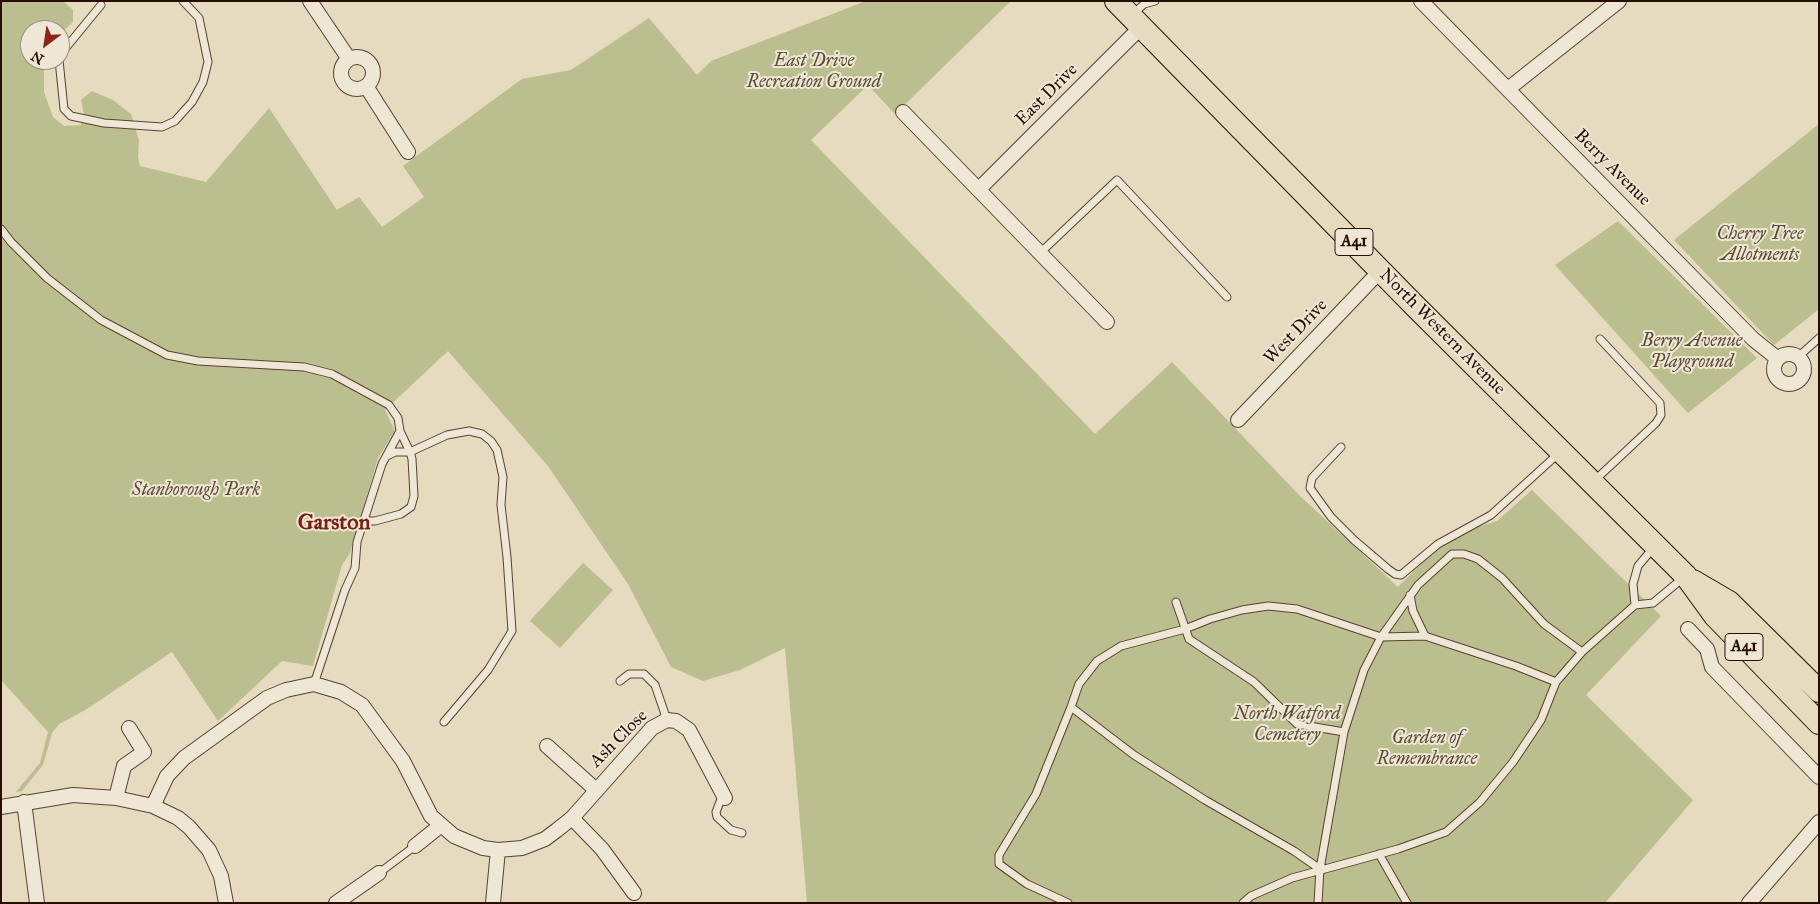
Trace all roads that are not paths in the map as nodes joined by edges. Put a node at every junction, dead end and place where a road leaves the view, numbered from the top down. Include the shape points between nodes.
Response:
1 (183, 1) edge
2 (310, 1) edge
3 (1155, 1) edge
4 (1421, 1) edge
5 (1619, 1) edge
6 (101, 2) edge
7 (1129, 15) edge
8 (70, 42) edge
9 (349, 59) junction
10 (61, 70) edge
11 (366, 86) junction
12 (1508, 89) junction
13 (903, 112) dead end
14 (408, 152) dead end
15 (979, 189) junction
16 (1, 229) edge
17 (1040, 253) junction
18 (1381, 270) junction
19 (1227, 297) dead end
20 (1107, 322) dead end
21 (1819, 338) edge
22 (1600, 339) dead end
23 (1798, 357) junction
24 (1778, 359) junction
25 (1238, 420) dead end
26 (400, 431) junction
27 (1341, 447) dead end
28 (1561, 451) junction
29 (410, 452) junction
30 (386, 456) junction
31 (1592, 483) junction
32 (364, 521) junction
33 (1655, 546) junction
34 (1686, 576) junction
35 (1410, 595) junction
36 (1176, 602) dead end
37 (1635, 605) junction
38 (1185, 629) junction
39 (1688, 629) dead end
40 (1381, 636) junction
41 (1425, 636) junction
42 (1582, 652) junction
43 (1809, 673) edge
44 (620, 681) dead end
45 (1556, 682) junction
46 (314, 684) junction
47 (1819, 691) edge
48 (1071, 707) junction
49 (667, 720) junction
50 (444, 722) dead end
51 (1819, 723) edge
52 (129, 728) dead end
53 (1344, 732) junction
54 (547, 746) dead end
55 (1819, 778) edge
56 (595, 789) junction
57 (724, 796) joint
58 (116, 798) junction
59 (24, 802) junction
60 (153, 806) junction
61 (1, 807) edge
62 (572, 818) junction
63 (1819, 822) edge
64 (440, 826) junction
65 (742, 833) dead end
66 (415, 846) joint
67 (498, 850) junction
68 (1379, 854) junction
69 (1320, 869) junction
70 (379, 873) joint
71 (634, 893) dead end
72 (37, 903) edge
73 (226, 903) edge
74 (336, 903) edge
75 (494, 903) edge
76 (1068, 903) edge
77 (1243, 903) edge
78 (1318, 903) edge
79 (1407, 903) edge
80 (1749, 903) edge

1 - 10 lane via 199,18 208,62 203,82 192,102 175,121 162,126 104,123 71,116 64,109
2 - 9 street
3 - 7 lane via 1144,4
4 - 12 street, Berry Avenue
5 - 12 street
6 - 8 lane
7 - 15 street, East Drive
7 - 18 highway, North Western Avenue / A41
9 - 11 street via 361,58 370,64 372,77
9 - 11 street via 341,70 344,83 353,89
11 - 14 street
12 - 24 street, Berry Avenue via 1754,339
13 - 15 street
15 - 17 street
16 - 26 lane via 48,278 101,320 167,355 198,361 304,367 332,374 389,405 398,418
17 - 19 lane via 1118,180
17 - 20 street
18 - 25 street, West Drive
18 - 28 highway, North Western Avenue / A41
21 - 23 lane
22 - 31 lane via 1660,403 1660,415 1656,423
23 - 24 street via 1790,354
23 - 24 street via 1803,364 1803,374 1793,383 1777,377 1774,368
26 - 29 lane
26 - 30 lane
27 - 28 lane via 1312,478 1310,488 1326,511 1354,540 1395,574 1401,574 1438,544 1491,515
28 - 31 highway, North Western Avenue / A41
29 - 30 lane
29 - 32 lane via 414,496 410,507 401,514
29 - 50 lane via 448,435 469,431 482,434 497,450 503,477 501,505 512,631 488,670
30 - 32 lane
31 - 33 highway, North Western Avenue / A41
32 - 46 lane via 357,542 355,568
33 - 34 highway, North Western Avenue / A41
33 - 37 lane via 1638,566 1633,584
34 - 37 lane via 1653,603
34 - 43 highway, North Western Avenue / A41 via 1729,602
34 - 51 highway, North Western Avenue / A41 via 1715,616
35 - 40 lane
35 - 41 lane via 1412,611
35 - 42 lane via 1452,554 1464,554 1478,559 1502,578 1544,624
36 - 38 lane
37 - 42 lane
38 - 40 lane via 1210,619 1268,606 1297,609
38 - 48 lane via 1121,646 1097,661 1080,684
38 - 53 lane via 1189,639 1254,682 1297,724
39 - 55 street via 1707,649 1712,667
40 - 41 lane
40 - 53 lane via 1364,670
41 - 45 lane
42 - 45 lane
43 - 47 highway, North Western Avenue / A41
44 - 49 lane via 629,674 644,674 655,685
45 - 68 lane via 1541,720 1513,762 1480,802 1446,832
46 - 60 street via 267,698 184,758 167,776
46 - 64 street via 341,692 362,705 403,761 424,806
48 - 69 lane via 1134,755
48 - 76 lane via 1036,794 999,855 999,864 1027,884
49 - 56 street, Ash Close via 652,728
49 - 57 street, Ash Close via 676,721 689,730
52 - 58 street via 144,752 124,766
53 - 69 lane
54 - 56 street
56 - 62 street, Ash Close
57 - 65 lane via 718,804 717,818 731,830
58 - 59 street via 73,795
58 - 60 street
59 - 61 street
59 - 72 street
60 - 73 street via 178,818 200,838 221,876
62 - 67 street, Ash Close via 545,839 522,848
62 - 71 street via 602,849
63 - 80 street
64 - 66 street
64 - 67 street, Ash Close via 468,843
66 - 70 lane
67 - 75 street
68 - 69 lane
68 - 79 lane
69 - 77 lane via 1251,896
69 - 78 lane
70 - 74 street

